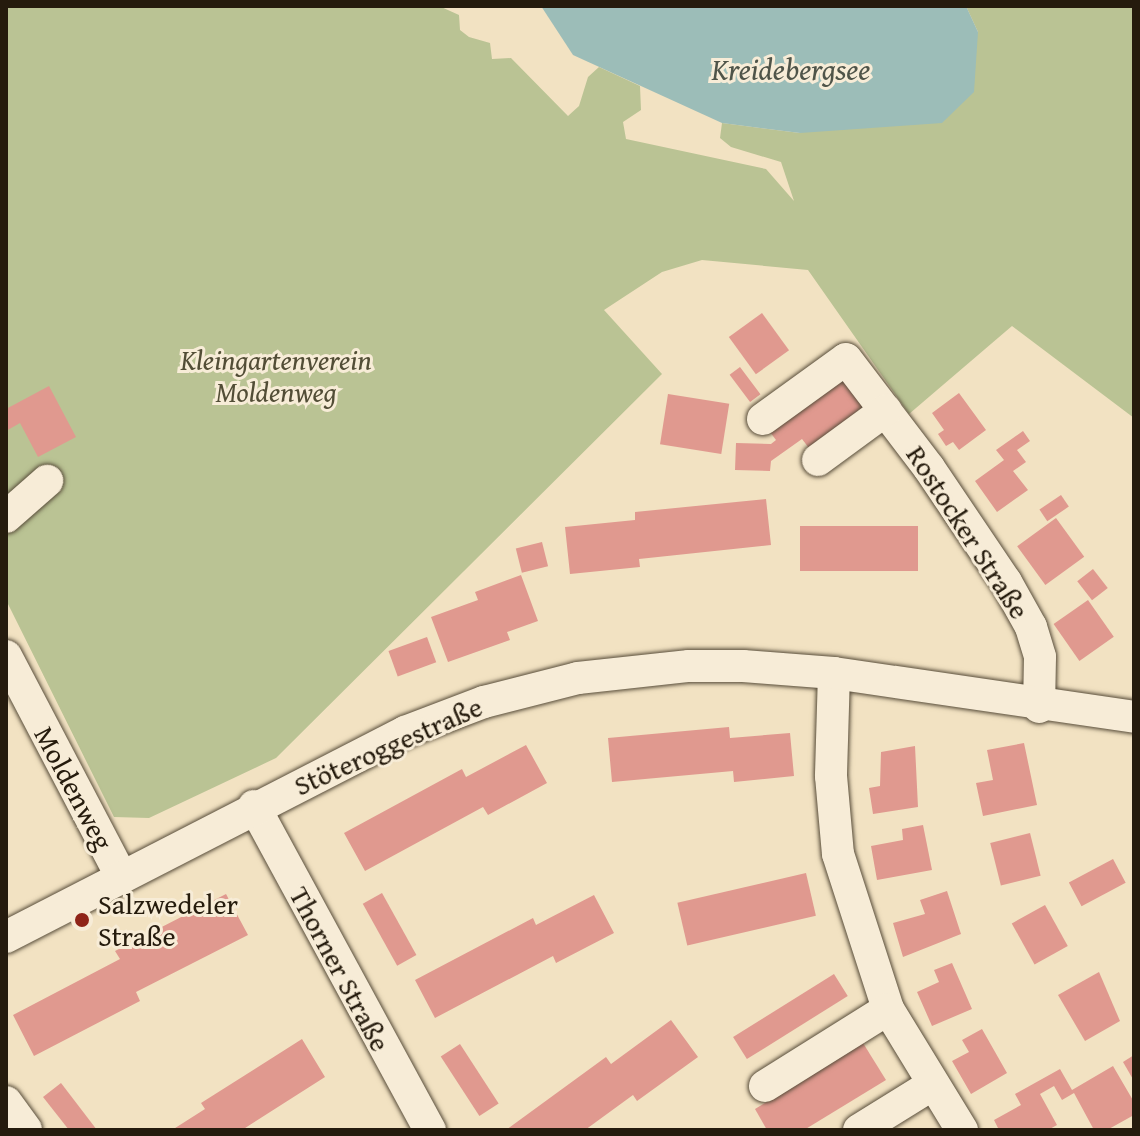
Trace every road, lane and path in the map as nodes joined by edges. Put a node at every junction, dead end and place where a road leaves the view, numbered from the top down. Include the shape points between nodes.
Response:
1 (886, 410) junction
2 (763, 419) dead end
3 (818, 460) dead end
4 (47, 481) dead end
5 (6, 517) edge
6 (6, 656) edge
7 (834, 673) junction
8 (1039, 707) junction
9 (1134, 717) edge
10 (254, 806) junction
11 (121, 876) junction
12 (6, 937) edge
13 (888, 1009) junction
14 (765, 1086) dead end
15 (930, 1086) junction
16 (6, 1102) edge
17 (26, 1130) edge
18 (430, 1130) edge
19 (859, 1130) edge
20 (962, 1130) edge

1 - 2 street, Rostocker Straße via 846,359
1 - 3 street
1 - 8 street, Rostocker Straße via 955,505 1031,627 1040,657
4 - 5 street
6 - 11 street, Moldenweg
7 - 8 street, Stöteroggestraße
7 - 10 street, Stöteroggestraße via 689,666 550,685 484,702 405,732
7 - 13 street via 831,776 838,854
8 - 9 street, Stöteroggestraße
10 - 11 street, Stöteroggestraße
10 - 18 street, Thorner Straße
11 - 12 street, Stöteroggestraße
13 - 14 street
13 - 15 street
15 - 19 street
15 - 20 street
16 - 17 street

